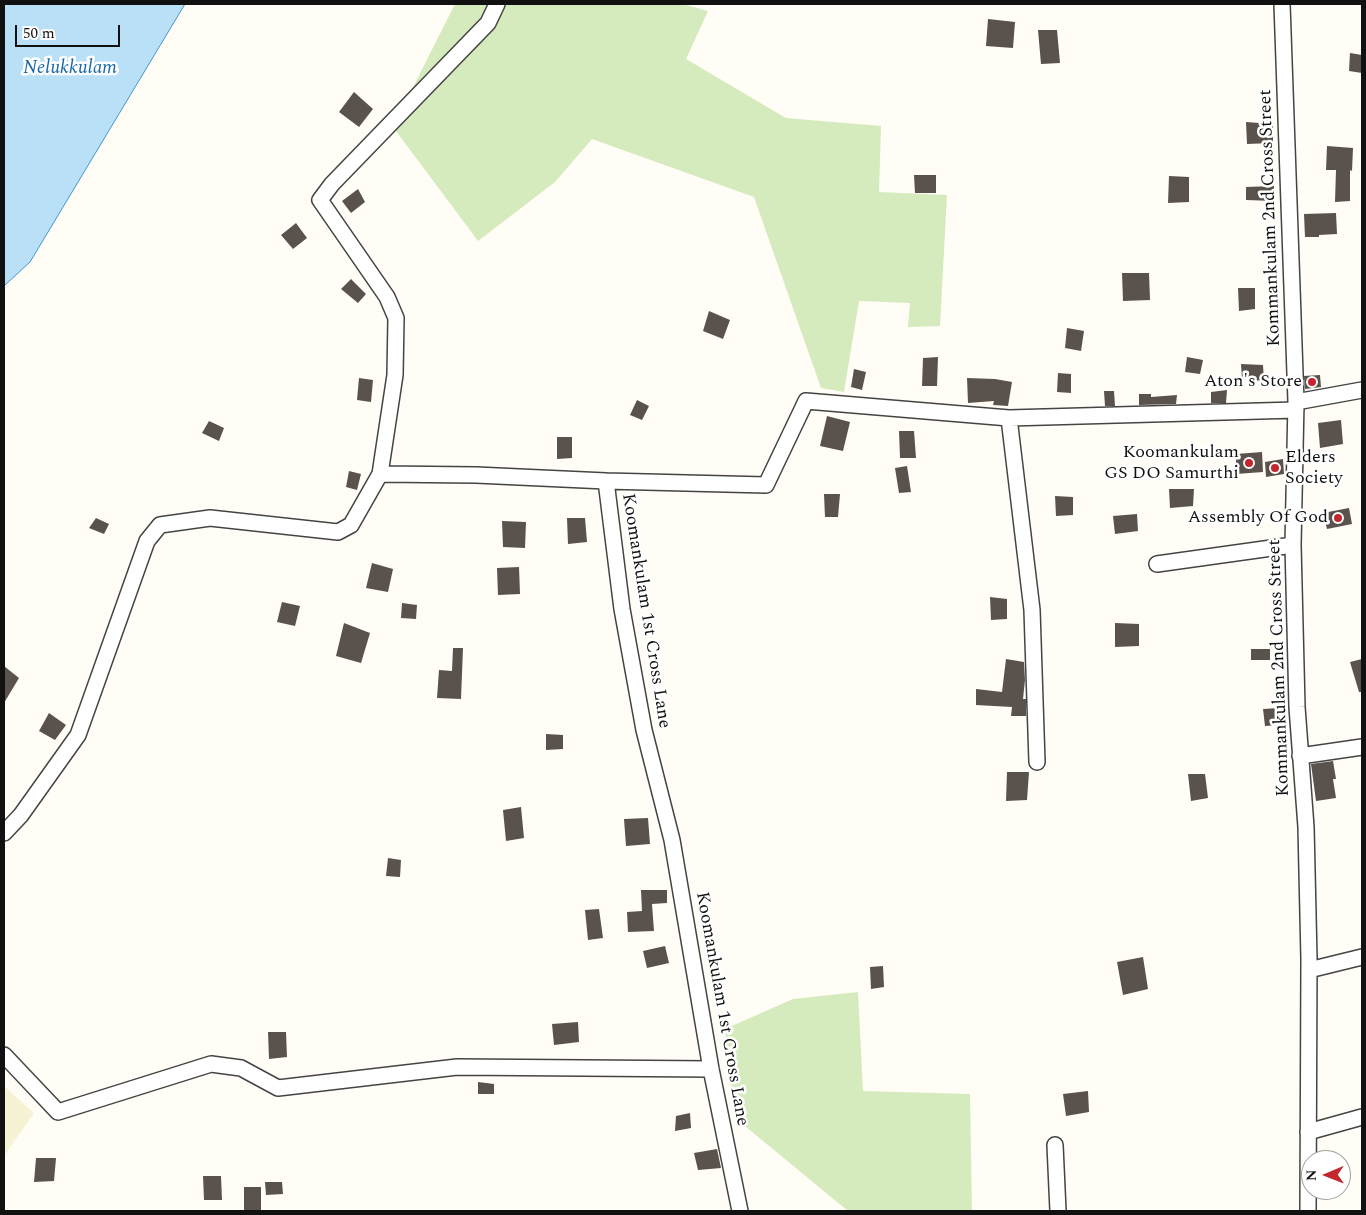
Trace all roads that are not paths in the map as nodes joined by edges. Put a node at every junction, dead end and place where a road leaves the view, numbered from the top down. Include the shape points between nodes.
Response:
1 (497, 4) edge
2 (1282, 4) edge
3 (1362, 390) edge
4 (1296, 406) junction
5 (1009, 418) junction
6 (380, 474) junction
7 (606, 481) junction
8 (1293, 545) junction
9 (1157, 564) dead end
10 (1362, 747) edge
11 (1300, 756) junction
12 (1037, 762) dead end
13 (4, 833) edge
14 (1362, 957) edge
15 (1309, 970) junction
16 (4, 1055) edge
17 (711, 1069) junction
18 (1362, 1117) edge
19 (1308, 1132) junction
20 (1055, 1145) dead end
21 (740, 1211) edge
22 (1058, 1211) edge
23 (1308, 1211) edge

1 - 6 street via 488,23 320,200 387,297 396,318 395,376
2 - 4 street, Kommankulam 2nd Cross Street
3 - 4 street, Koomankulam 1st Cross Lane
4 - 5 street, Koomankulam 1st Cross Lane
4 - 8 street, Kommankulam 2nd Cross Street
5 - 7 street, Koomankulam 1st Cross Lane via 806,401 766,484
5 - 12 street via 1032,610
6 - 7 street
6 - 13 street via 351,525 338,532 210,518 160,525 147,541 78,735 21,815
7 - 17 street, Koomankulam 1st Cross Lane via 622,609 644,730 672,840
8 - 9 street
8 - 11 street, Kommankulam 2nd Cross Street
10 - 11 street
11 - 15 street, Kommankulam 2nd Cross Street via 1306,827
14 - 15 street
15 - 19 street, Kommankulam 2nd Cross Street
16 - 17 street via 58,1112 211,1064 241,1068 278,1088 457,1067
17 - 21 street, Koomankulam 1st Cross Lane
18 - 19 street
19 - 23 street, Kommankulam 2nd Cross Street
20 - 22 street

